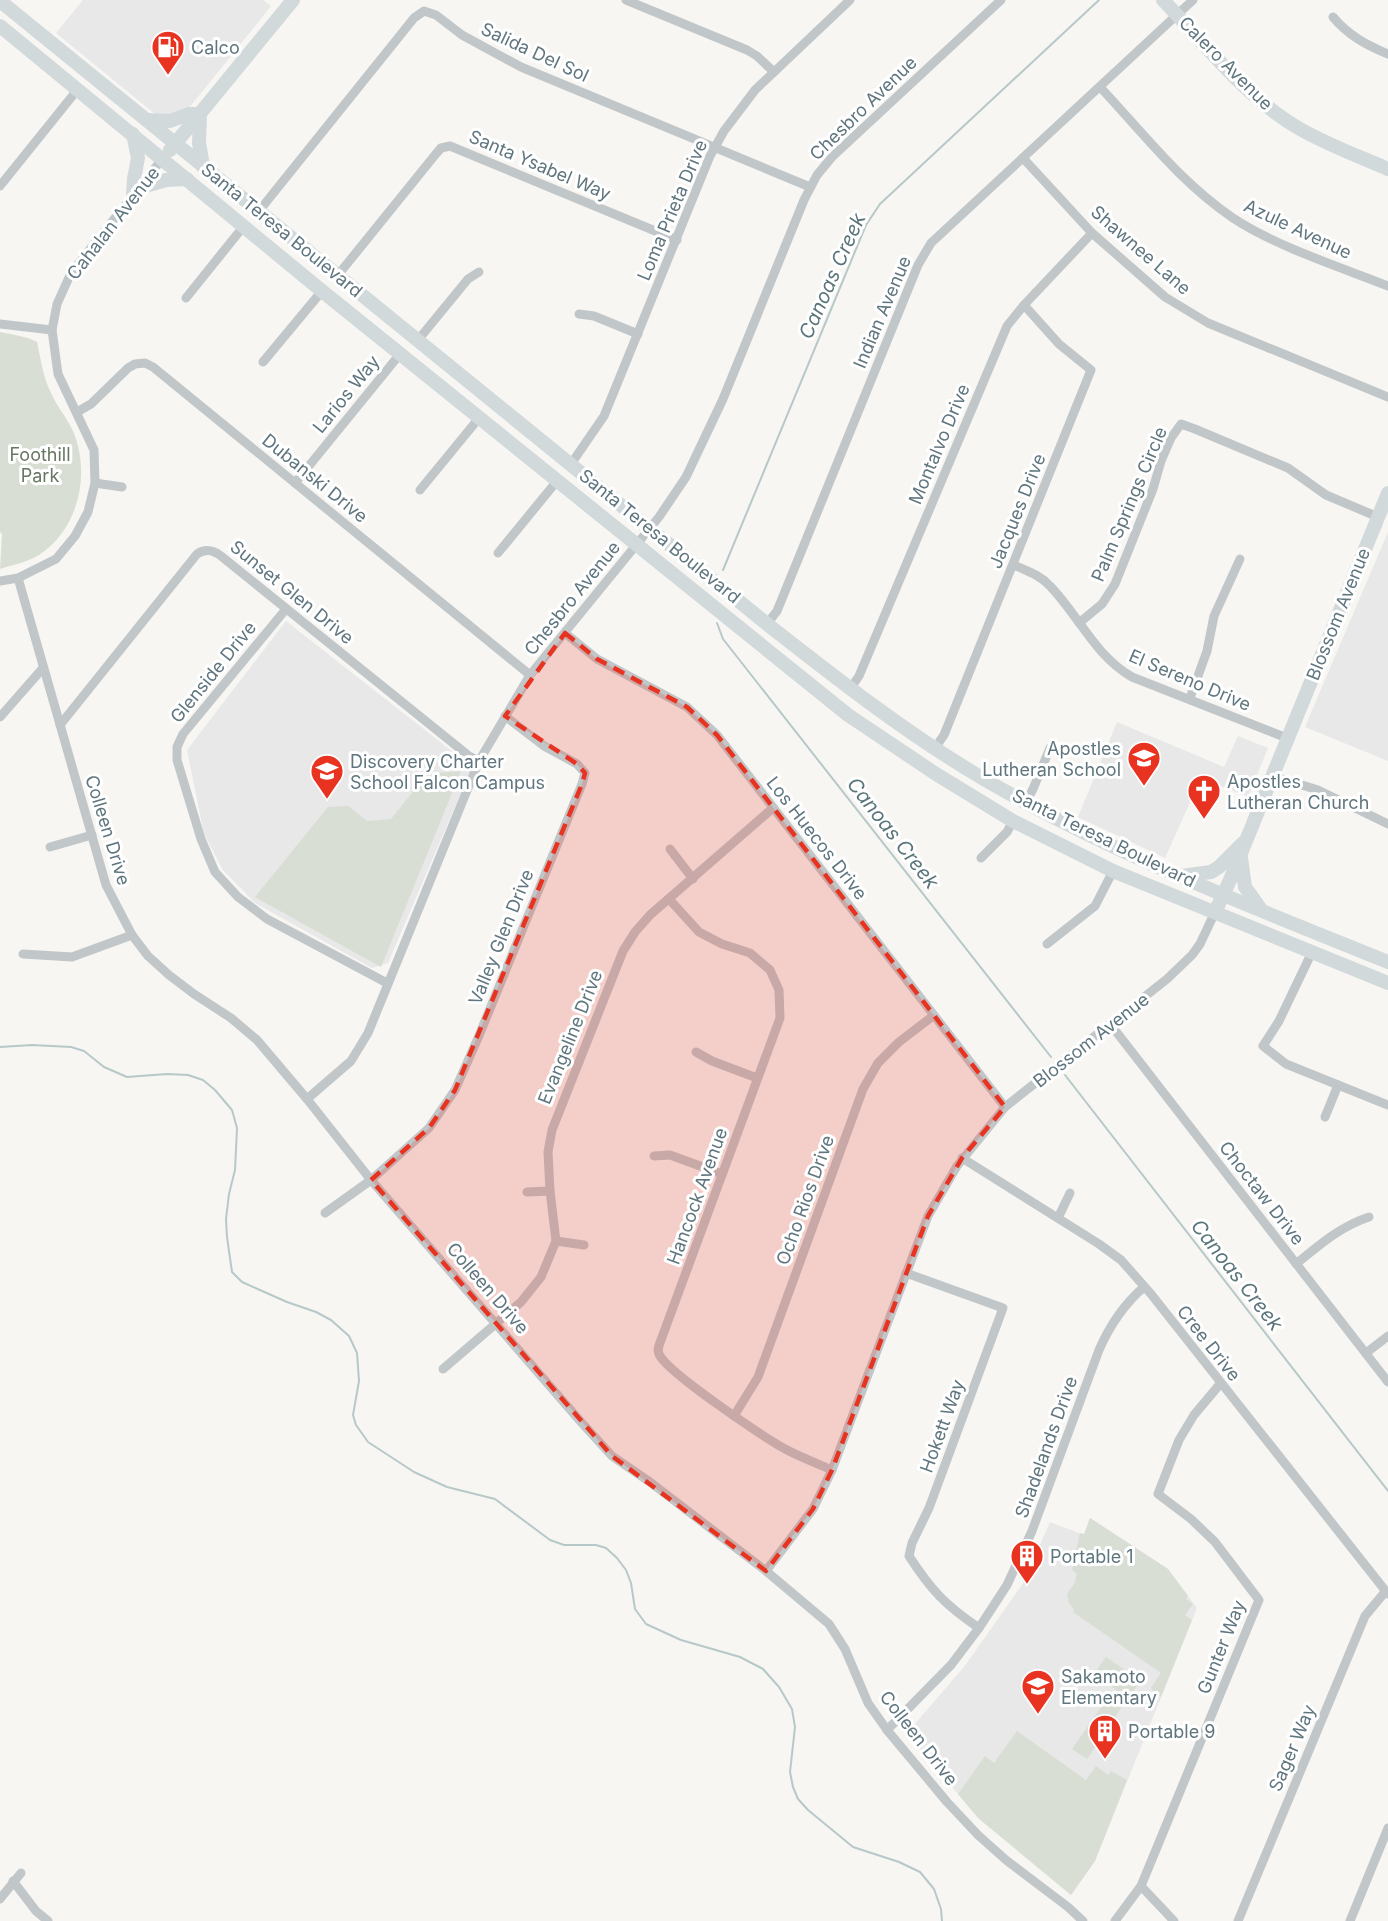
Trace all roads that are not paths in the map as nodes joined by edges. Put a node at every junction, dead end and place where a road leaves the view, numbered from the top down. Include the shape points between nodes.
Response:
1 (293, 0) edge
2 (626, 0) edge
3 (850, 0) edge
4 (1001, 0) edge
5 (1163, 0) edge
6 (1193, 0) edge
7 (6, 5) edge
8 (1177, 15) junction
9 (1333, 17) dead end
10 (0, 26) edge
11 (1388, 54) edge
12 (774, 72) junction
13 (1100, 87) junction
14 (78, 89) junction
15 (200, 114) junction
16 (147, 120) junction
17 (133, 134) junction
18 (175, 144) junction
19 (715, 147) junction
20 (1023, 158) junction
21 (163, 159) junction
22 (203, 166) junction
23 (1388, 169) edge
24 (187, 179) junction
25 (0, 186) edge
26 (810, 187) junction
27 (136, 191) junction
28 (259, 211) junction
29 (243, 227) junction
30 (1092, 233) junction
31 (677, 240) junction
32 (479, 272) dead end
33 (338, 275) junction
34 (1388, 286) edge
35 (322, 291) junction
36 (186, 298) dead end
37 (1024, 305) junction
38 (579, 314) dead end
39 (0, 324) edge
40 (52, 330) junction
41 (638, 334) junction
42 (418, 340) junction
43 (400, 354) junction
44 (263, 362) dead end
45 (1388, 397) edge
46 (77, 412) junction
47 (478, 418) junction
48 (571, 464) junction
49 (557, 481) junction
50 (95, 483) junction
51 (295, 483) junction
52 (122, 487) dead end
53 (420, 490) dead end
54 (1388, 493) edge
55 (1378, 517) junction
56 (650, 528) junction
57 (636, 545) junction
58 (498, 553) dead end
59 (1240, 559) dead end
60 (1014, 565) junction
61 (18, 579) junction
62 (0, 581) edge
63 (286, 609) junction
64 (1079, 623) junction
65 (767, 624) junction
66 (565, 633) junction
67 (43, 668) junction
68 (530, 675) junction
69 (850, 689) junction
70 (1190, 698) junction
71 (505, 716) junction
72 (0, 717) edge
73 (60, 725) junction
74 (1287, 738) junction
75 (935, 748) junction
76 (1050, 748) dead end
77 (479, 761) junction
78 (1273, 776) junction
79 (1026, 802) junction
80 (773, 808) junction
81 (1013, 821) junction
82 (1388, 824) edge
83 (92, 835) junction
84 (1246, 839) junction
85 (50, 847) dead end
86 (669, 849) dead end
87 (1241, 853) junction
88 (981, 858) dead end
89 (1113, 871) junction
90 (1179, 876) junction
91 (693, 879) junction
92 (1223, 895) junction
93 (669, 899) junction
94 (1262, 910) junction
95 (1215, 912) junction
96 (132, 935) junction
97 (1047, 944) dead end
98 (1312, 952) junction
99 (23, 954) dead end
100 (1388, 962) edge
101 (387, 983) junction
102 (1388, 983) edge
103 (933, 1016) junction
104 (1111, 1025) junction
105 (696, 1052) dead end
106 (757, 1078) junction
107 (1338, 1085) junction
108 (307, 1099) junction
109 (1388, 1106) edge
110 (1005, 1107) junction
111 (1325, 1117) dead end
112 (654, 1156) dead end
113 (962, 1158) junction
114 (722, 1174) junction
115 (371, 1180) junction
116 (550, 1191) junction
117 (527, 1192) dead end
118 (1070, 1193) dead end
119 (326, 1212) dead end
120 (1369, 1217) dead end
121 (1058, 1218) junction
122 (555, 1241) junction
123 (584, 1245) dead end
124 (1296, 1264) junction
125 (906, 1273) junction
126 (1144, 1287) junction
127 (496, 1323) junction
128 (1388, 1336) edge
129 (1366, 1353) junction
130 (443, 1369) dead end
131 (1388, 1382) edge
132 (1221, 1384) junction
133 (734, 1416) junction
134 (832, 1470) junction
135 (766, 1571) junction
136 (1387, 1593) edge
137 (979, 1628) junction
138 (887, 1730) junction
139 (1388, 1828) edge
140 (21, 1873) dead end
141 (13, 1881) junction
142 (1141, 1886) junction
143 (0, 1899) edge
144 (48, 1921) edge
145 (1083, 1921) edge
146 (1114, 1921) edge
147 (1174, 1921) edge
148 (1238, 1921) edge
149 (1350, 1921) edge

1 - 15 main road, Cahalan Avenue
2 - 12 street via 747,50
3 - 12 street, Loma Prieta Drive
4 - 26 street, Chesbro Avenue via 832,157
5 - 8 main road, Calero Avenue
6 - 8 street, Indian Avenue
7 - 16 main road, Santa Teresa Boulevard
8 - 13 street, Indian Avenue
8 - 23 main road, Calero Avenue via 1268,106 1307,133
9 - 11 street via 1362,43
10 - 14 main road, Santa Teresa Boulevard
12 - 19 street, Loma Prieta Drive via 740,107
13 - 20 street, Indian Avenue
13 - 34 street, Azule Avenue via 1180,176 1234,219 1279,242
14 - 17 main road, Santa Teresa Boulevard
14 - 25 street
15 - 16 main road via 170,121
15 - 18 main road, Cahalan Avenue
15 - 22 main road
16 - 18 main road, Santa Teresa Boulevard
17 - 21 main road, Santa Teresa Boulevard
17 - 27 main road via 138,158
18 - 21 main road, Cahalan Avenue
18 - 22 main road, Santa Teresa Boulevard
19 - 26 street, Salida Del Sol
19 - 28 street, Salida Del Sol via 521,67 424,11 414,18
19 - 31 street, Loma Prieta Drive
20 - 30 street, Shawnee Lane
20 - 65 street, Indian Avenue via 932,243 918,265 777,610
21 - 24 main road, Santa Teresa Boulevard
21 - 27 street, Cahalan Avenue
22 - 28 main road, Santa Teresa Boulevard
24 - 27 main road via 166,180
24 - 29 main road, Santa Teresa Boulevard
26 - 56 street, Chesbro Avenue via 723,399 686,477
27 - 40 street, Cahalan Avenue via 71,273 57,304
28 - 33 main road, Santa Teresa Boulevard
29 - 35 main road, Santa Teresa Boulevard
29 - 36 street
30 - 37 street, Montalvo Drive
30 - 45 street, Shawnee Lane via 1165,297 1208,323
31 - 33 street, Santa Ysabel Way via 450,146 435,154
31 - 41 street, Loma Prieta Drive
32 - 42 street via 468,279
33 - 42 main road, Santa Teresa Boulevard
35 - 43 main road, Santa Teresa Boulevard
35 - 44 street
37 - 60 street, Jacques Drive via 1059,344 1091,370
37 - 69 street, Montalvo Drive via 1007,326 859,676
38 - 41 street
39 - 40 street
40 - 46 street, Cahalan Avenue via 58,374
41 - 48 street, Loma Prieta Drive via 604,416
42 - 48 main road, Santa Teresa Boulevard
43 - 47 main road, Santa Teresa Boulevard
43 - 51 street, Larios Way
46 - 50 street, Cahalan Avenue via 94,450
46 - 51 street, Dubanski Drive via 99,398 128,369 145,363
47 - 49 main road, Santa Teresa Boulevard
47 - 53 street
48 - 56 main road, Santa Teresa Boulevard
49 - 57 main road, Santa Teresa Boulevard
49 - 58 street
50 - 52 street
50 - 61 street, Cahalan Avenue via 88,512 75,536 56,559
51 - 68 street, Dubanski Drive
54 - 55 main road, Blossom Avenue
55 - 64 street, Palm Springs Circle via 1326,495 1288,468 1180,424 1161,461 1154,489 1115,584 1102,604
55 - 74 main road, Blossom Avenue
56 - 57 street, Chesbro Avenue
56 - 65 main road, Santa Teresa Boulevard
57 - 66 street, Chesbro Avenue
57 - 81 main road, Santa Teresa Boulevard via 848,715
59 - 70 street via 1214,616 1207,651
60 - 64 street, El Sereno Drive via 1050,586
60 - 75 street, Jacques Drive via 944,735
61 - 62 street, Cahalan Avenue
61 - 67 street, Colleen Drive
63 - 73 street, Sunset Glen Drive via 215,552 202,550
63 - 77 street, Sunset Glen Drive
63 - 101 street, Glenside Drive via 183,734 177,760 215,872 238,897 267,919
64 - 70 street, El Sereno Drive via 1118,669
65 - 69 main road, Santa Teresa Boulevard
66 - 68 street, Chesbro Avenue
66 - 80 street, Los Huecos Drive via 597,659 687,707 717,735
67 - 72 street
67 - 73 street, Colleen Drive
68 - 71 street, Chesbro Avenue
69 - 75 main road, Santa Teresa Boulevard
70 - 74 street, El Sereno Drive
71 - 77 street, Chesbro Avenue
71 - 115 street, Valley Glen Drive via 544,746 578,764 585,773 582,784 455,1090 429,1128
73 - 83 street, Colleen Drive
74 - 78 main road, Blossom Avenue
75 - 79 main road, Santa Teresa Boulevard
76 - 79 street
77 - 101 street, Chesbro Avenue
78 - 82 street via 1318,790
78 - 84 main road, Blossom Avenue
79 - 90 main road, Santa Teresa Boulevard
80 - 91 street, Evangeline Drive
80 - 103 street, Los Huecos Drive
81 - 88 street
81 - 89 main road, Santa Teresa Boulevard
83 - 85 street
83 - 96 street, Colleen Drive via 106,885
84 - 87 main road, Blossom Avenue
84 - 90 main road via 1211,872
86 - 91 street
87 - 92 main road, Blossom Avenue
87 - 94 main road via 1245,887
89 - 95 main road, Santa Teresa Boulevard
89 - 97 street via 1095,906
90 - 92 main road, Santa Teresa Boulevard
91 - 93 street, Evangeline Drive
92 - 94 main road, Santa Teresa Boulevard
92 - 95 main road, Blossom Avenue
93 - 106 street, Hancock Avenue via 699,932 750,953 770,970 779,990 780,1018
93 - 116 street, Evangeline Drive via 650,915 623,951 552,1130 548,1152
94 - 100 main road, Santa Teresa Boulevard
95 - 98 main road, Santa Teresa Boulevard
95 - 104 street, Blossom Avenue via 1192,955
96 - 99 street via 72,957
96 - 108 street, Colleen Drive via 170,975 257,1040
98 - 102 main road, Santa Teresa Boulevard
98 - 107 street via 1263,1046 1286,1064
101 - 108 street, Chesbro Avenue via 368,1033 351,1060
103 - 110 street, Los Huecos Drive
103 - 133 street, Ocho Rios Drive via 878,1063 863,1089 758,1377
104 - 110 street, Blossom Avenue
104 - 124 street, Choctaw Drive
105 - 106 street
106 - 114 street, Hancock Avenue
107 - 109 street
107 - 111 street
108 - 115 street, Colleen Drive
110 - 113 street, Blossom Avenue
112 - 114 street via 670,1155
113 - 121 street, Cree Drive
113 - 125 street, Blossom Avenue via 928,1216
114 - 133 street, Hancock Avenue via 658,1347 663,1361
115 - 119 street
115 - 127 street, Colleen Drive
116 - 117 street
116 - 122 street, Evangeline Drive
118 - 121 street
120 - 124 street via 1338,1231
121 - 126 street, Cree Drive via 1121,1260
122 - 123 street
122 - 127 street, Evangeline Drive via 541,1277 522,1302
124 - 129 street, Choctaw Drive
125 - 134 street, Blossom Avenue
125 - 137 street, Hokett Way via 1003,1308 909,1556 935,1593
126 - 132 street, Cree Drive
126 - 137 street, Shadelands Drive via 1110,1326 1024,1549
127 - 130 street, Evangeline Drive
127 - 135 street, Colleen Drive via 612,1456
128 - 129 street
129 - 131 street, Choctaw Drive
132 - 136 street, Cree Drive
132 - 142 street, Gunter Way via 1179,1440 1158,1494 1215,1542 1259,1600
133 - 134 street, Hancock Avenue via 789,1451
134 - 135 street, Blossom Avenue via 813,1509
135 - 138 street, Colleen Drive via 829,1624 845,1649 868,1703
136 - 148 street, Sager Way via 1365,1616
137 - 138 street, Shadelands Drive via 951,1665
138 - 145 street, Colleen Drive via 978,1835
139 - 149 street
140 - 141 street
141 - 143 street
141 - 144 street
142 - 146 street, Gunter Way
142 - 147 street

